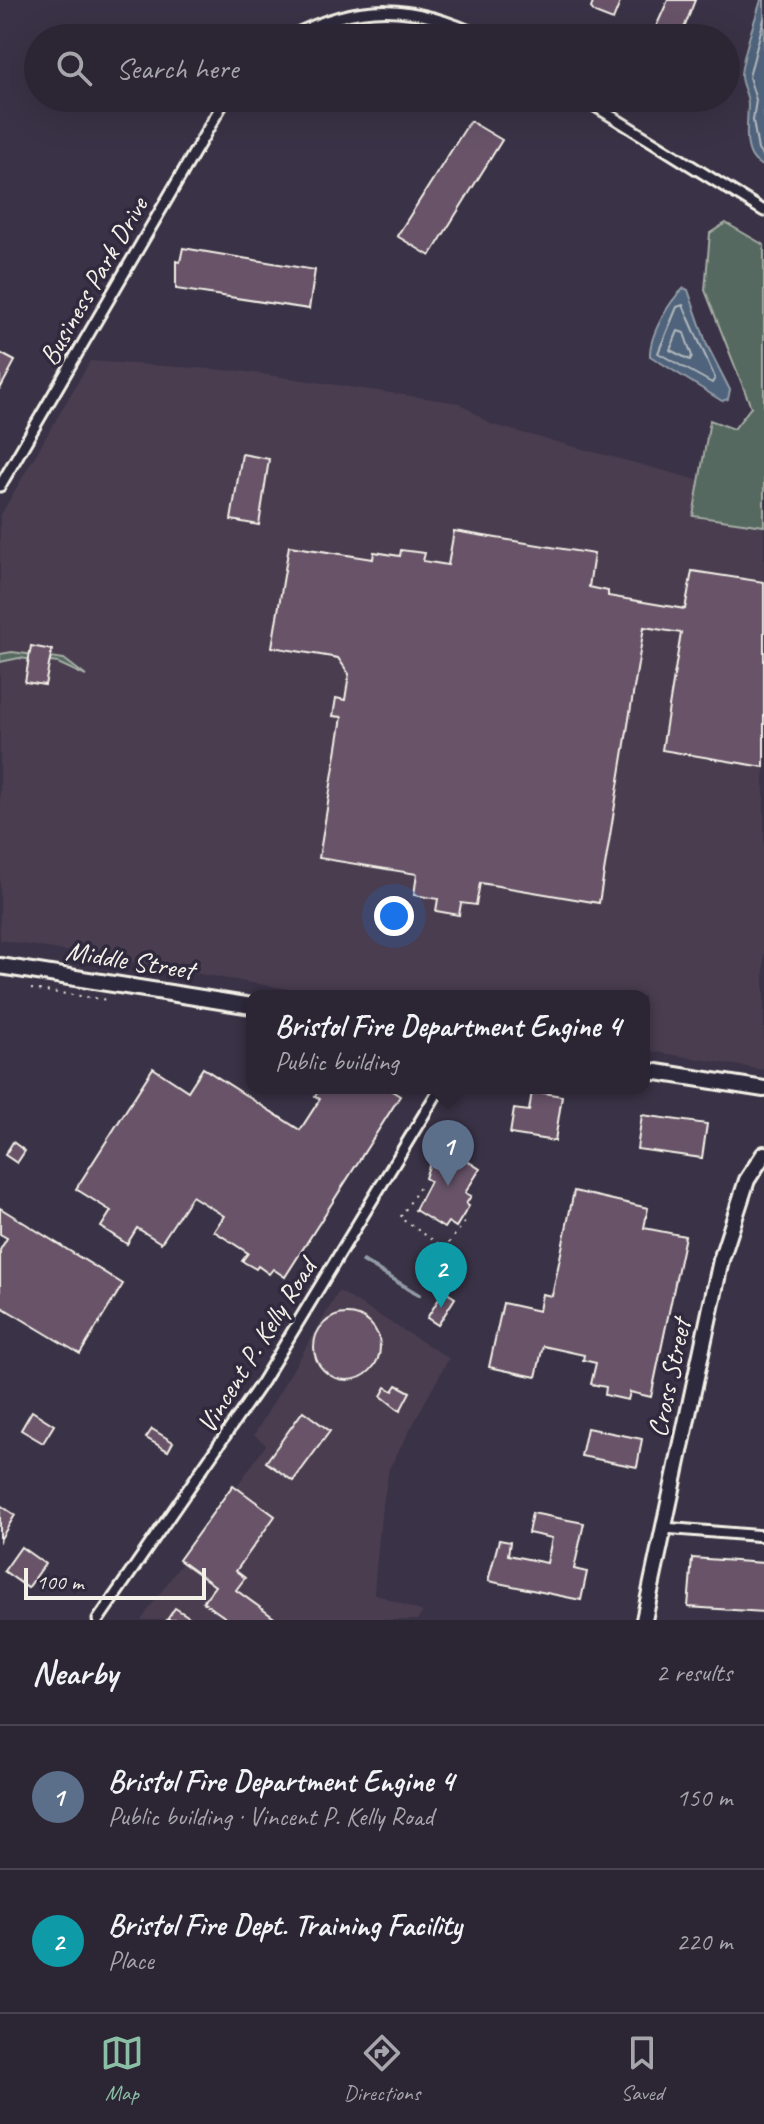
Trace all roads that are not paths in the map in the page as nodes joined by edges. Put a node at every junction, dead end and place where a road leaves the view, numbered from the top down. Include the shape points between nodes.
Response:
1 (313, 24) edge
2 (451, 24) edge
3 (218, 112) edge
4 (605, 112) edge
5 (764, 211) edge
6 (0, 486) edge
7 (0, 966) edge
8 (246, 1005) edge
9 (650, 1071) edge
10 (764, 1089) edge
11 (436, 1094) edge
12 (764, 1154) edge
13 (664, 1528) junction
14 (764, 1536) edge
15 (98, 1620) edge
16 (644, 1620) edge

1 - 2 street via 361,9 410,11
3 - 6 street, Business Park Drive
4 - 5 street
7 - 8 street, Middle Street
9 - 10 street
11 - 15 street, Vincent P. Kelly Road via 262,1382
12 - 13 street, Cross Street via 747,1180 721,1260
13 - 14 street
13 - 16 street, Cross Street

